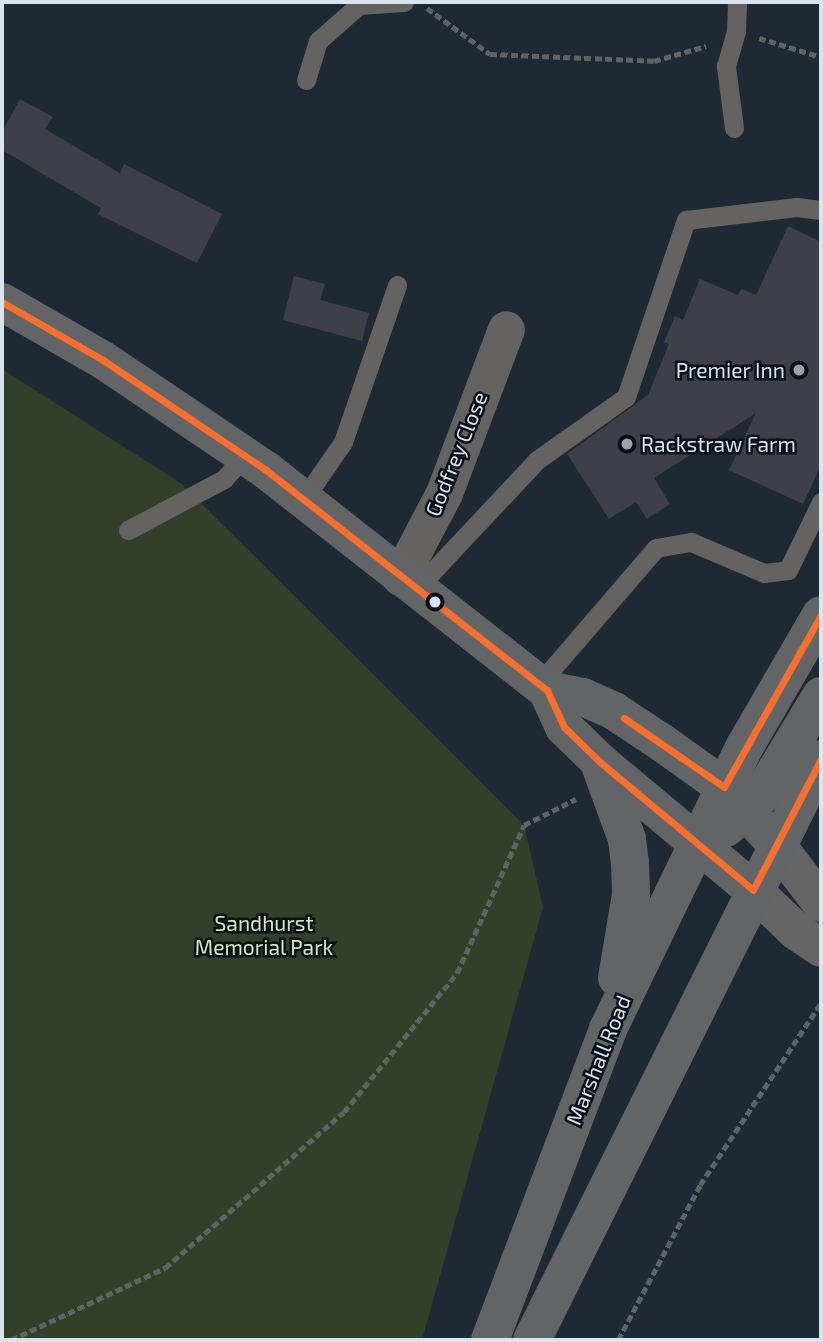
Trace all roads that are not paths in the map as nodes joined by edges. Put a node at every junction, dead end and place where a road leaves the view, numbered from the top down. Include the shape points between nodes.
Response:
1 (404, 2) edge
2 (737, 2) edge
3 (306, 80) dead end
4 (734, 128) dead end
5 (821, 210) edge
6 (397, 285) dead end
7 (2, 302) edge
8 (506, 329) dead end
9 (245, 456) junction
10 (303, 499) junction
11 (821, 502) edge
12 (128, 530) dead end
13 (408, 583) junction
14 (821, 615) edge
15 (543, 687) junction
16 (821, 696) edge
17 (821, 760) edge
18 (592, 779) junction
19 (735, 799) junction
20 (696, 843) junction
21 (776, 845) junction
22 (753, 890) junction
23 (821, 903) edge
24 (821, 947) edge
25 (608, 1029) junction
26 (490, 1340) edge
27 (532, 1340) edge

1 - 3 lane via 359,5 318,41
2 - 4 lane via 736,31 726,66
5 - 13 lane via 796,207 685,220 626,397 537,460
6 - 10 lane via 343,442
7 - 9 main road via 103,360
8 - 13 street, Godfrey Close
9 - 10 main road
9 - 12 lane via 225,479
10 - 13 main road
11 - 15 lane via 788,570 764,573 691,542 656,548
13 - 15 main road
14 - 19 main road
15 - 18 main road
15 - 19 main road via 614,711
16 - 19 main road
17 - 21 main road
18 - 20 main road
18 - 25 main road via 627,839 631,881 625,944
19 - 20 main road, Marshall Road
19 - 21 main road
20 - 22 main road
20 - 25 main road, Marshall Road
21 - 22 main road
21 - 23 street
22 - 24 street via 796,931
22 - 27 main road via 710,989
25 - 26 main road, Marshall Road

